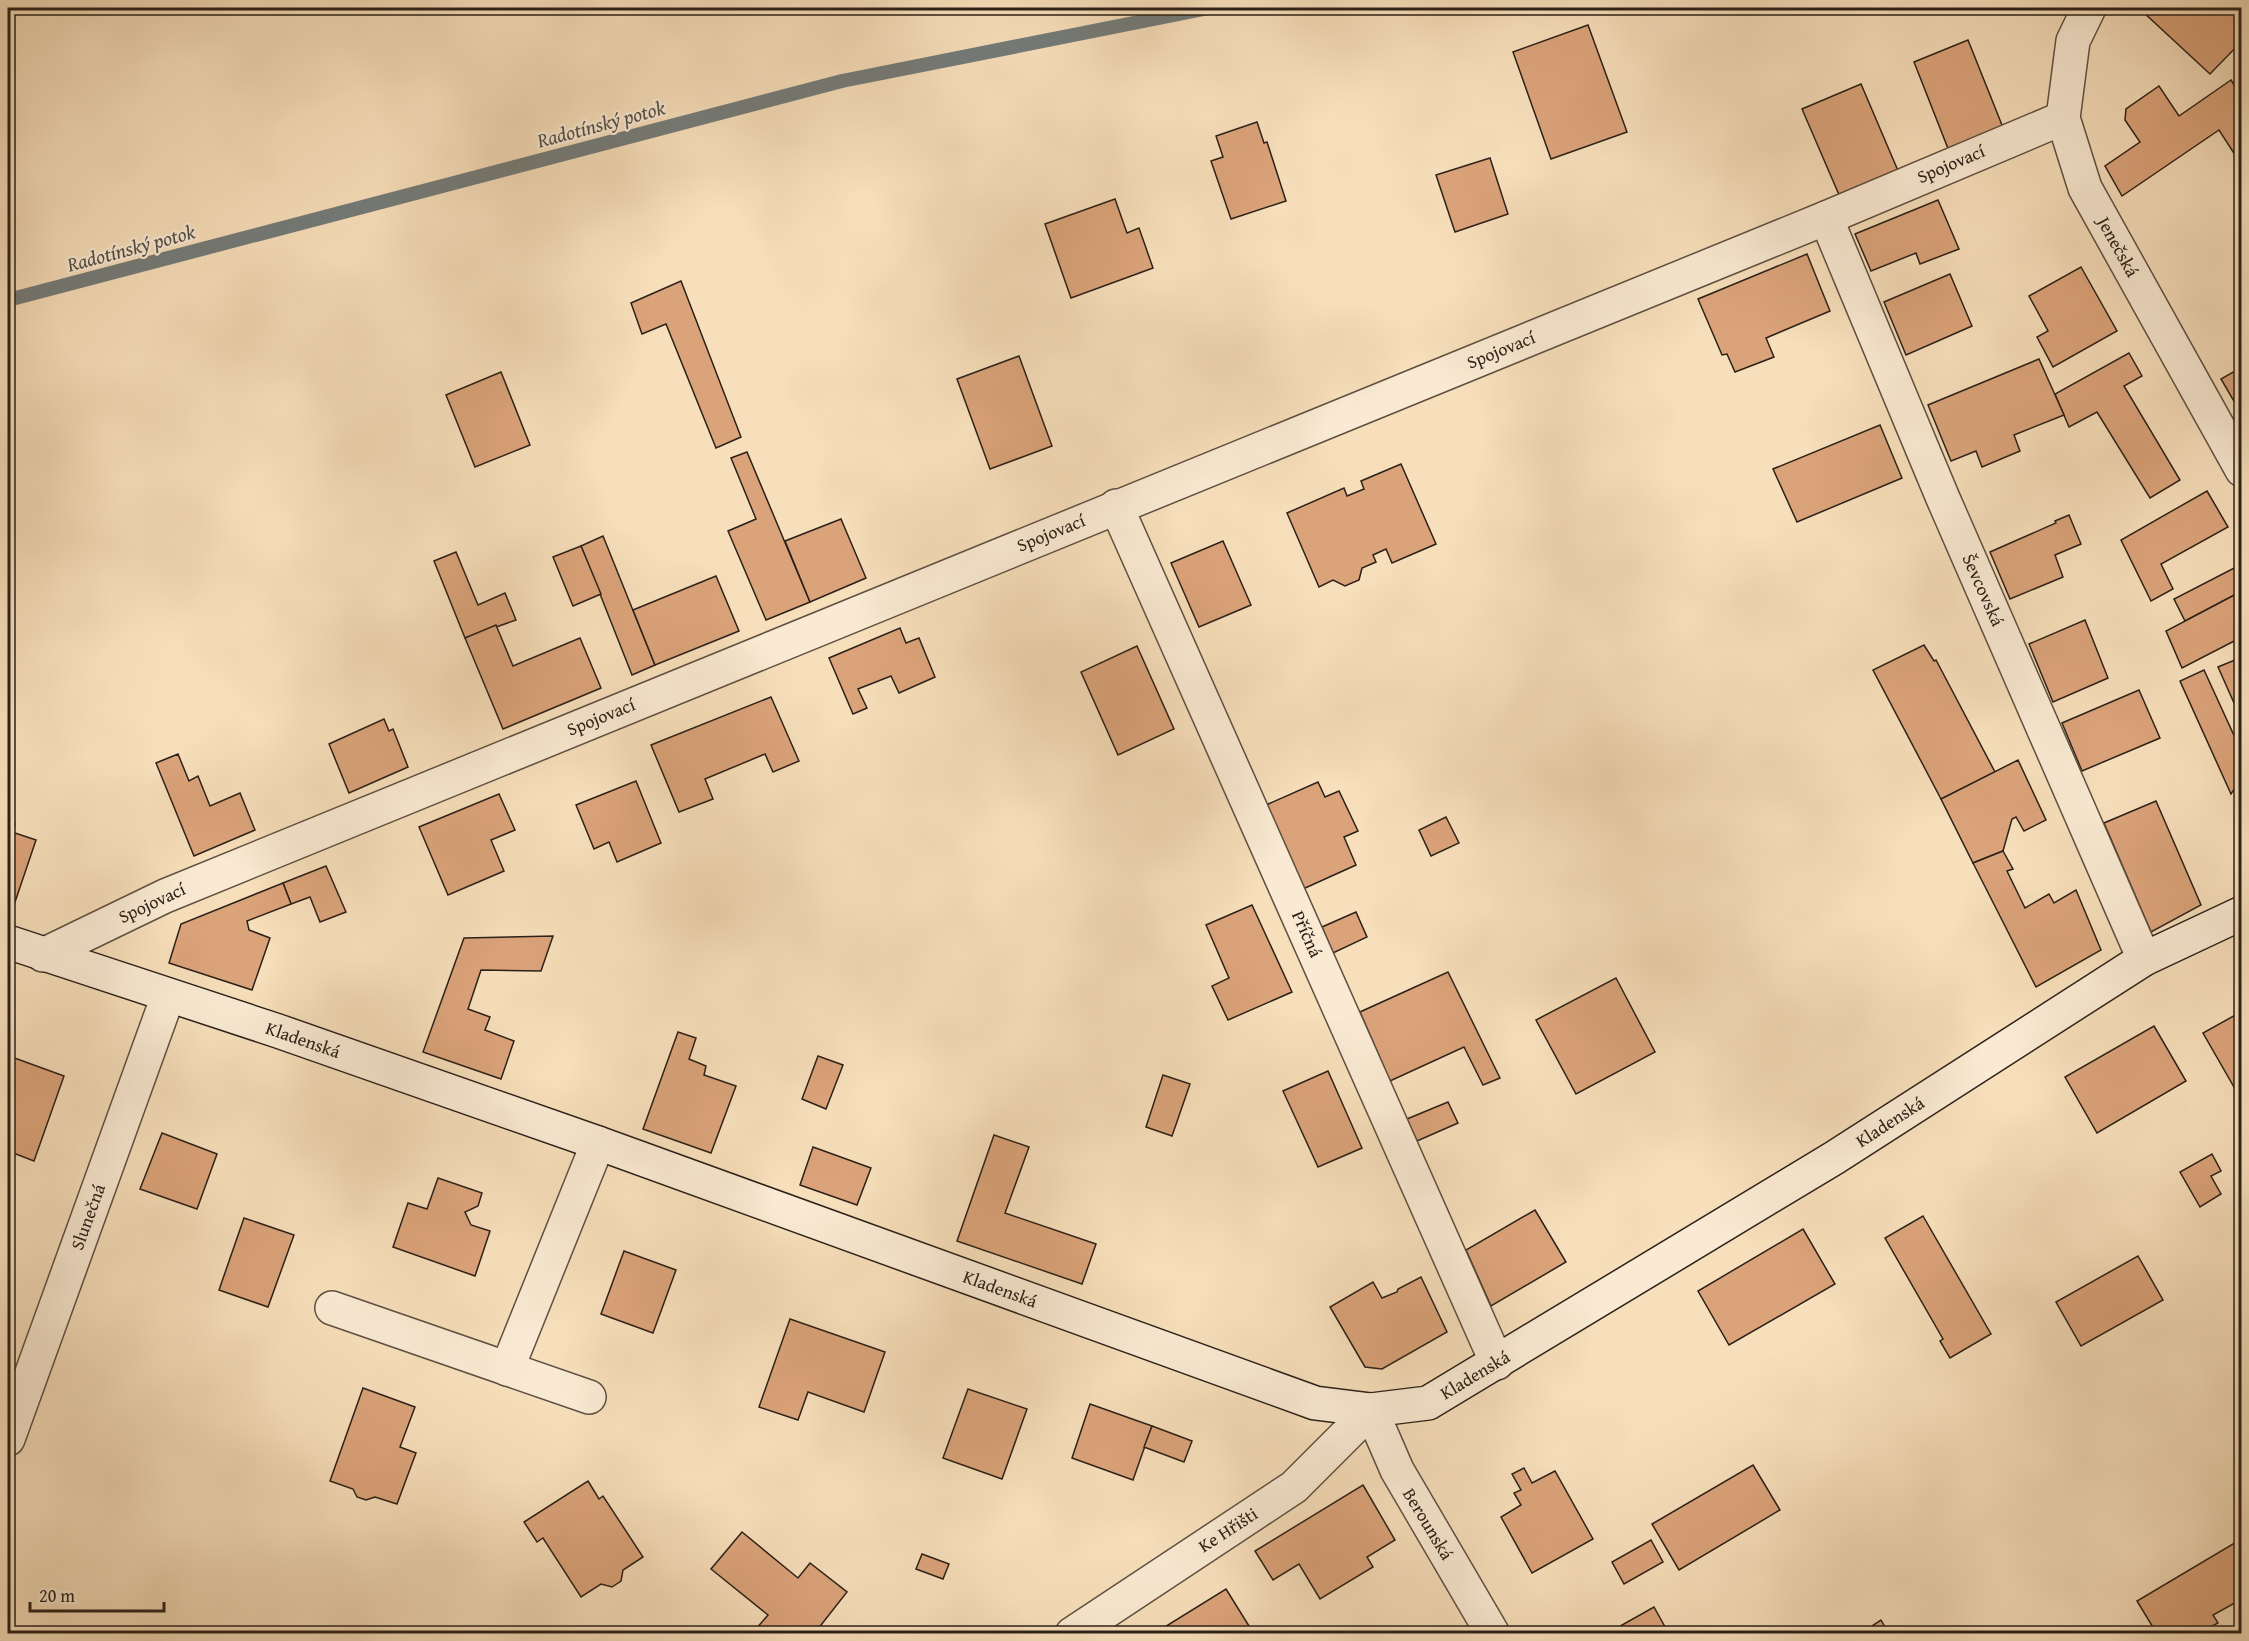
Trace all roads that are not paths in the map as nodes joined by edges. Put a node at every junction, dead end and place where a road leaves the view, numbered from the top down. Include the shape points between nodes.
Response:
1 (2089, 8) edge
2 (2063, 118) junction
3 (1826, 218) junction
4 (2241, 470) edge
5 (1116, 506) junction
6 (2241, 913) edge
7 (8, 942) edge
8 (43, 955) junction
9 (2145, 959) junction
10 (168, 996) junction
11 (598, 1143) junction
12 (332, 1308) dead end
13 (1497, 1363) junction
14 (507, 1369) junction
15 (589, 1397) dead end
16 (1371, 1410) junction
17 (8, 1439) edge
18 (1072, 1634) edge
19 (1493, 1634) edge

1 - 2 street, Jenečská via 2073,41
2 - 3 street, Spojovací
2 - 4 street, Jenečská via 2085,188
3 - 5 street, Spojovací
3 - 9 street, Ševcovská via 1942,496
5 - 8 street, Spojovací via 165,896
5 - 13 street, Příčná
6 - 9 street, Kladenská
7 - 8 street, Kladenská
8 - 10 street, Kladenská
9 - 13 street, Kladenská via 1834,1158
10 - 11 street, Kladenská
10 - 17 street, Slunečná
11 - 14 street
11 - 16 street, Kladenská via 1315,1403
12 - 14 street
13 - 16 street, Kladenská via 1428,1403
14 - 15 street
16 - 18 street, Ke Hřišti via 1294,1487
16 - 19 street, Berounská via 1397,1470

